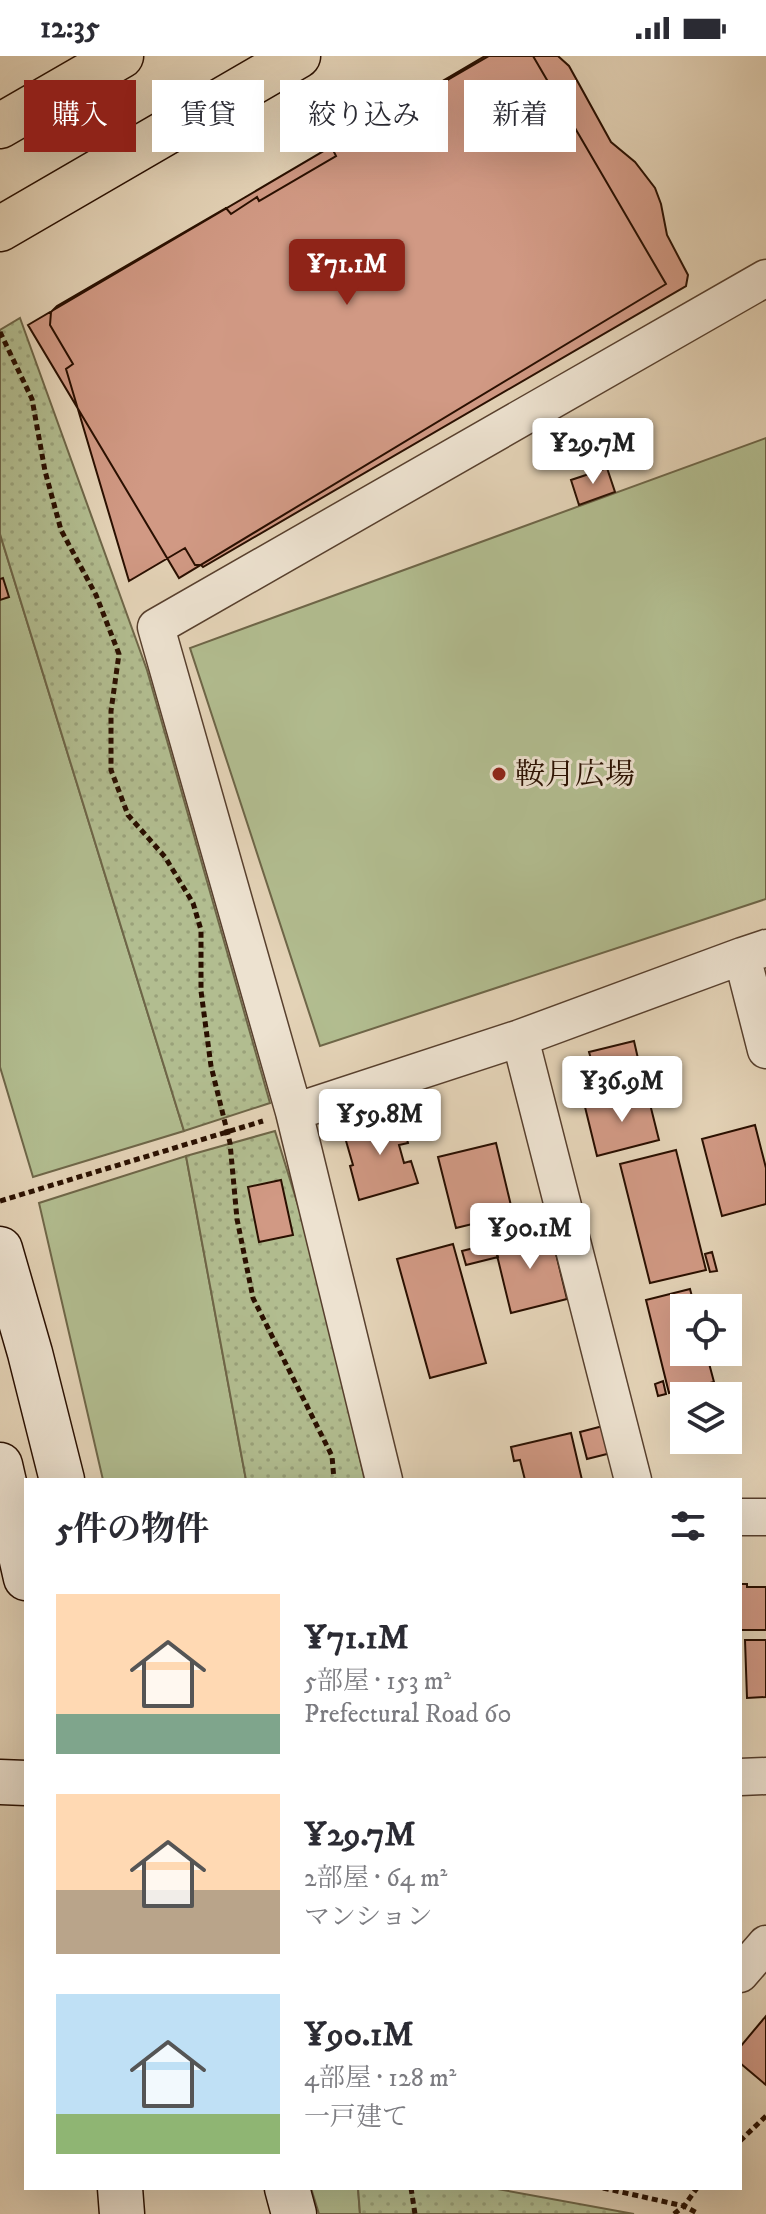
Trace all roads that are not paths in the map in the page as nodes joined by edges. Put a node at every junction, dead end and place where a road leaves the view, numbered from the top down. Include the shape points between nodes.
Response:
1 (121, 56) edge
2 (298, 56) edge
3 (0, 126) edge
4 (0, 229) edge
5 (766, 278) edge
6 (754, 952) edge
7 (520, 1038) junction
8 (766, 1050) edge
9 (294, 1112) junction
10 (0, 1249) edge
11 (0, 1465) edge
12 (61, 1478) edge
13 (384, 1478) edge
14 (632, 1478) edge
15 (742, 1517) edge
16 (766, 1517) edge
17 (24, 1569) edge
18 (766, 1776) edge
19 (742, 1777) edge
20 (0, 1782) edge
21 (24, 1783) edge
22 (766, 1944) edge
23 (742, 1972) edge
24 (120, 2190) edge
25 (288, 2190) edge
26 (122, 2214) edge
27 (294, 2214) edge

1 - 3 main road
2 - 4 main road
5 - 9 street via 156,627
6 - 7 street
6 - 8 street
7 - 9 street
7 - 14 street
9 - 13 street
10 - 12 street
11 - 17 street
15 - 16 street
18 - 19 street
20 - 21 street
22 - 23 street
24 - 26 street
25 - 27 street

